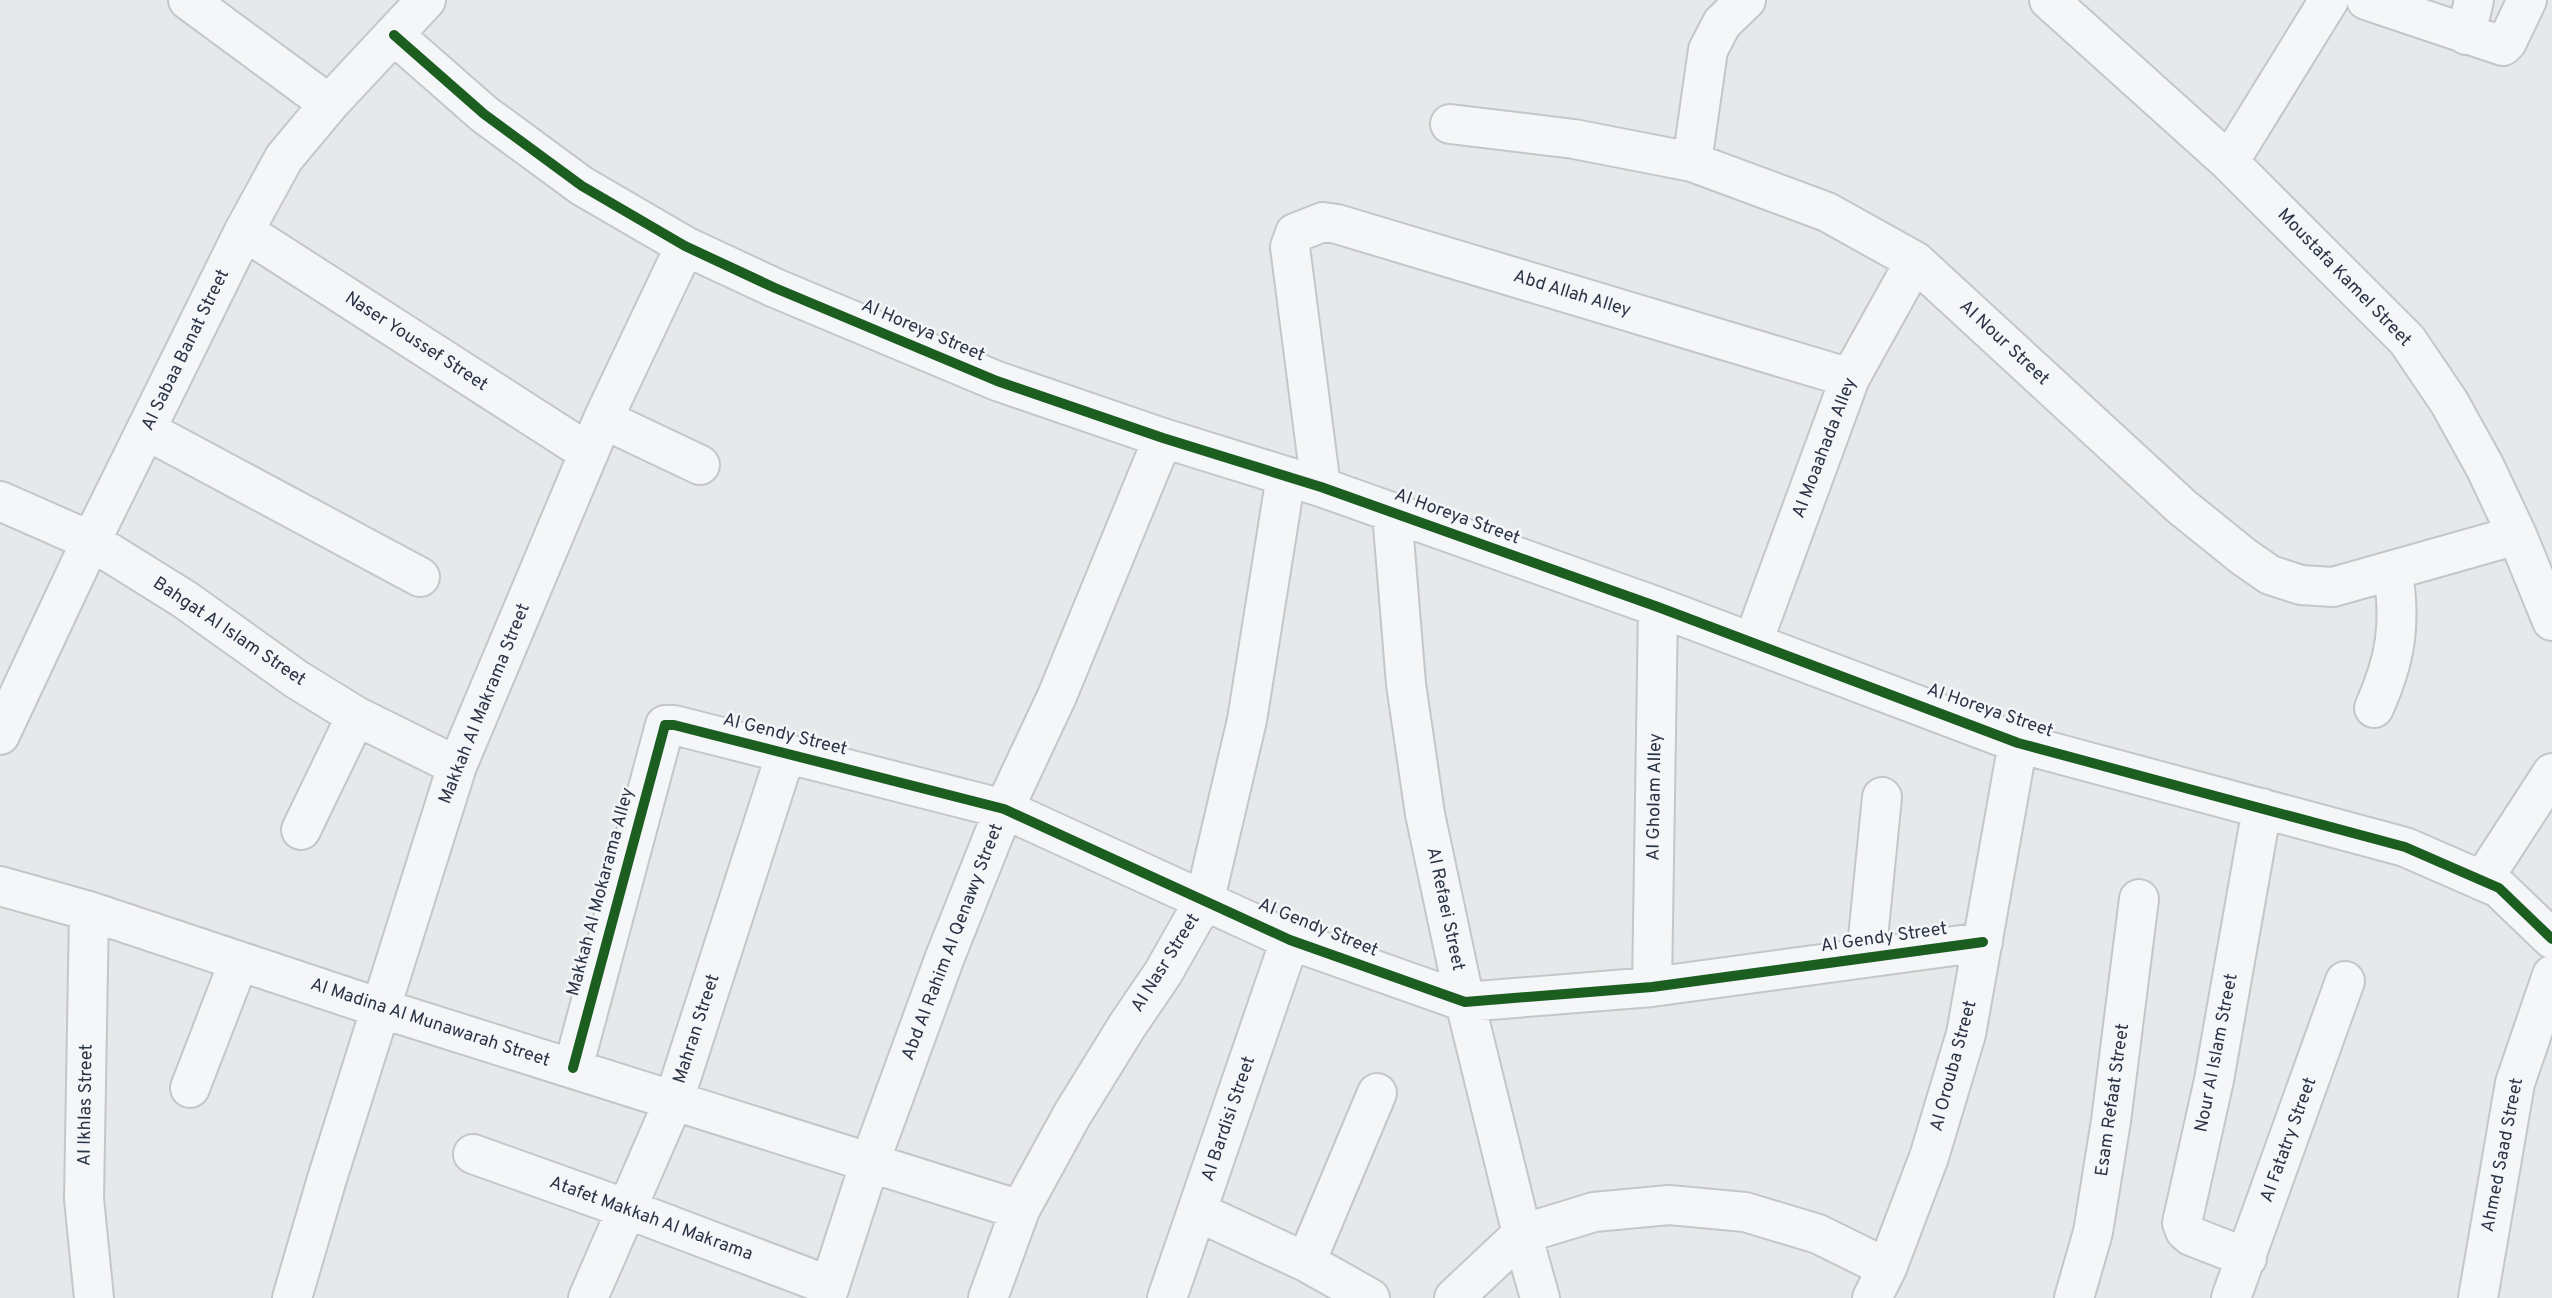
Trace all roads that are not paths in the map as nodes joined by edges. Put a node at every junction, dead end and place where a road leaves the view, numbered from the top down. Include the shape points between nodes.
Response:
1 (188, 0) edge
2 (426, 0) edge
3 (1746, 0) edge
4 (2049, 0) edge
5 (2329, 0) edge
6 (2366, 0) edge
7 (2527, 0) edge
8 (2470, 17) edge
9 (394, 35) junction
10 (329, 104) junction
11 (1450, 124) dead end
12 (1692, 162) junction
13 (2229, 162) junction
14 (244, 231) junction
15 (1295, 233) joint
16 (685, 246) junction
17 (1915, 261) junction
18 (1850, 378) junction
19 (146, 430) junction
20 (596, 436) junction
21 (1163, 438) junction
22 (700, 465) dead end
23 (1303, 482) junction
24 (0, 501) edge
25 (1392, 513) junction
26 (2517, 535) junction
27 (91, 541) junction
28 (2393, 572) junction
29 (420, 577) dead end
30 (1658, 607) junction
31 (2552, 621) edge
32 (1754, 642) junction
33 (2374, 708) dead end
34 (356, 716) junction
35 (665, 725) joint
36 (0, 735) edge
37 (2018, 743) junction
38 (786, 753) junction
39 (457, 766) junction
40 (2552, 773) edge
41 (1882, 797) dead end
42 (1004, 808) junction
43 (2262, 808) junction
44 (301, 830) dead end
45 (2482, 881) junction
46 (0, 887) edge
47 (1205, 900) junction
48 (2139, 900) dead end
49 (89, 911) junction
50 (2552, 939) edge
51 (1290, 940) junction
52 (1983, 942) junction
53 (1866, 958) junction
54 (239, 961) junction
55 (2552, 975) edge
56 (2345, 981) dead end
57 (1652, 987) junction
58 (1465, 1002) junction
59 (380, 1008) junction
60 (573, 1068) junction
61 (190, 1088) dead end
62 (1377, 1093) dead end
63 (674, 1100) junction
64 (472, 1154) dead end
65 (870, 1162) junction
66 (626, 1209) junction
67 (1020, 1210) junction
68 (1198, 1212) junction
69 (1522, 1234) junction
70 (2247, 1258) junction
71 (1306, 1262) junction
72 (1879, 1283) edge
73 (828, 1292) edge
74 (94, 1298) edge
75 (292, 1298) edge
76 (588, 1298) edge
77 (988, 1298) edge
78 (1167, 1298) edge
79 (1370, 1298) edge
80 (1454, 1298) edge
81 (1541, 1298) edge
82 (2074, 1298) edge
83 (2231, 1298) edge
84 (2478, 1298) edge

1 - 10 street
2 - 9 street, Al Sabaa Banat Street
3 - 12 street via 1722,23 1708,50
4 - 13 street, Moustafa Kamel Street
5 - 13 street
6 - 8 street
7 - 8 street via 2503,46
9 - 10 street, Al Sabaa Banat Street
9 - 16 street, Al Horeya Street via 484,114 582,186
10 - 14 street, Al Sabaa Banat Street via 284,158
11 - 12 street, Al Nour Street via 1574,139
12 - 17 street, Al Nour Street via 1827,212
13 - 26 street, Moustafa Kamel Street via 2407,340 2449,402
14 - 19 street, Al Sabaa Banat Street
14 - 20 street, Naser Youssef Street
15 - 18 street, Abd Allah Alley via 1323,222 1337,224
15 - 23 street, Al Nasr Street via 1290,247
16 - 20 street, Makkah Al Makrama Street
16 - 21 street, Al Horeya Street via 997,382
17 - 18 street, Al Moaahada Alley
17 - 28 street, Al Nour Street via 2182,507 2270,575 2301,585 2333,587
18 - 32 street, Al Moaahada Alley
19 - 27 street, Al Sabaa Banat Street
19 - 29 street
20 - 22 street, Naser Youssef Street
20 - 39 street, Makkah Al Makrama Street
21 - 23 street, Al Horeya Street
21 - 42 street, Abd Al Rahim Al Qenawy Street via 1057,696
23 - 25 street, Al Horeya Street
23 - 47 street, Al Nasr Street
24 - 27 street, Bahgat Al Islam Street
25 - 30 street, Al Horeya Street
25 - 58 street, Al Refaei Street via 1408,698 1425,814
26 - 28 street, Al Nour Street
26 - 31 street, Moustafa Kamel Street
27 - 34 street, Bahgat Al Islam Street via 184,598
27 - 36 street, Al Sabaa Banat Street
28 - 33 street via 2398,606 2396,642
30 - 32 street, Al Horeya Street
30 - 57 street, Al Gholam Alley
32 - 37 street, Al Horeya Street
34 - 39 street, Bahgat Al Islam Street
34 - 44 street
35 - 38 street, Al Gendy Street
35 - 60 street, Makkah Al Mokarama Alley
37 - 43 street, Al Horeya Street
37 - 52 street, Al Orouba Street
38 - 42 street, Al Gendy Street
38 - 63 street, Mahran Street
39 - 59 street, Makkah Al Makrama Street
40 - 45 street
41 - 53 street
42 - 47 street, Al Gendy Street
42 - 65 street, Abd Al Rahim Al Qenawy Street
43 - 45 street, Al Horeya Street via 2405,847
43 - 70 street, Nour Al Islam Street via 2214,1080 2182,1223 2192,1236
45 - 50 street, Al Horeya Street via 2499,888
46 - 49 street, Al Madina Al Munawarah Street
47 - 51 street, Al Gendy Street
47 - 67 street, Al Nasr Street via 1072,1115
48 - 82 street, Esam Refaat Street via 2093,1232
49 - 54 street, Al Madina Al Munawarah Street
49 - 74 street, Al Ikhlas Street via 84,1199
51 - 58 street, Al Gendy Street
51 - 68 street, Al Bardisi Street
52 - 53 street, Al Gendy Street
52 - 72 street, Al Orouba Street via 1966,1034 1929,1157
53 - 57 street, Al Gendy Street
54 - 59 street, Al Madina Al Munawarah Street
54 - 61 street
55 - 84 street, Ahmed Saad Street via 2515,1083
56 - 70 street, Al Fatatry Street
57 - 58 street, Al Gendy Street
58 - 69 street, Al Refaei Street
59 - 60 street, Al Madina Al Munawarah Street
59 - 75 street, Makkah Al Makrama Street
60 - 63 street, Al Madina Al Munawarah Street
62 - 71 street
63 - 65 street, Al Madina Al Munawarah Street
63 - 66 street, Mahran Street
64 - 66 street, Atafet Makkah Al Makrama
65 - 67 street, Al Madina Al Munawarah Street
65 - 73 street, Abd Al Rahim Al Qenawy Street
66 - 73 street, Atafet Makkah Al Makrama
66 - 76 street, Mahran Street
67 - 77 street, Al Nasr Street
68 - 71 street
68 - 78 street, Al Bardisi Street
69 - 72 street via 1594,1212 1670,1205 1745,1212 1818,1234
69 - 80 street
69 - 81 street, Al Refaei Street
70 - 83 street, Al Fatatry Street
71 - 79 street

